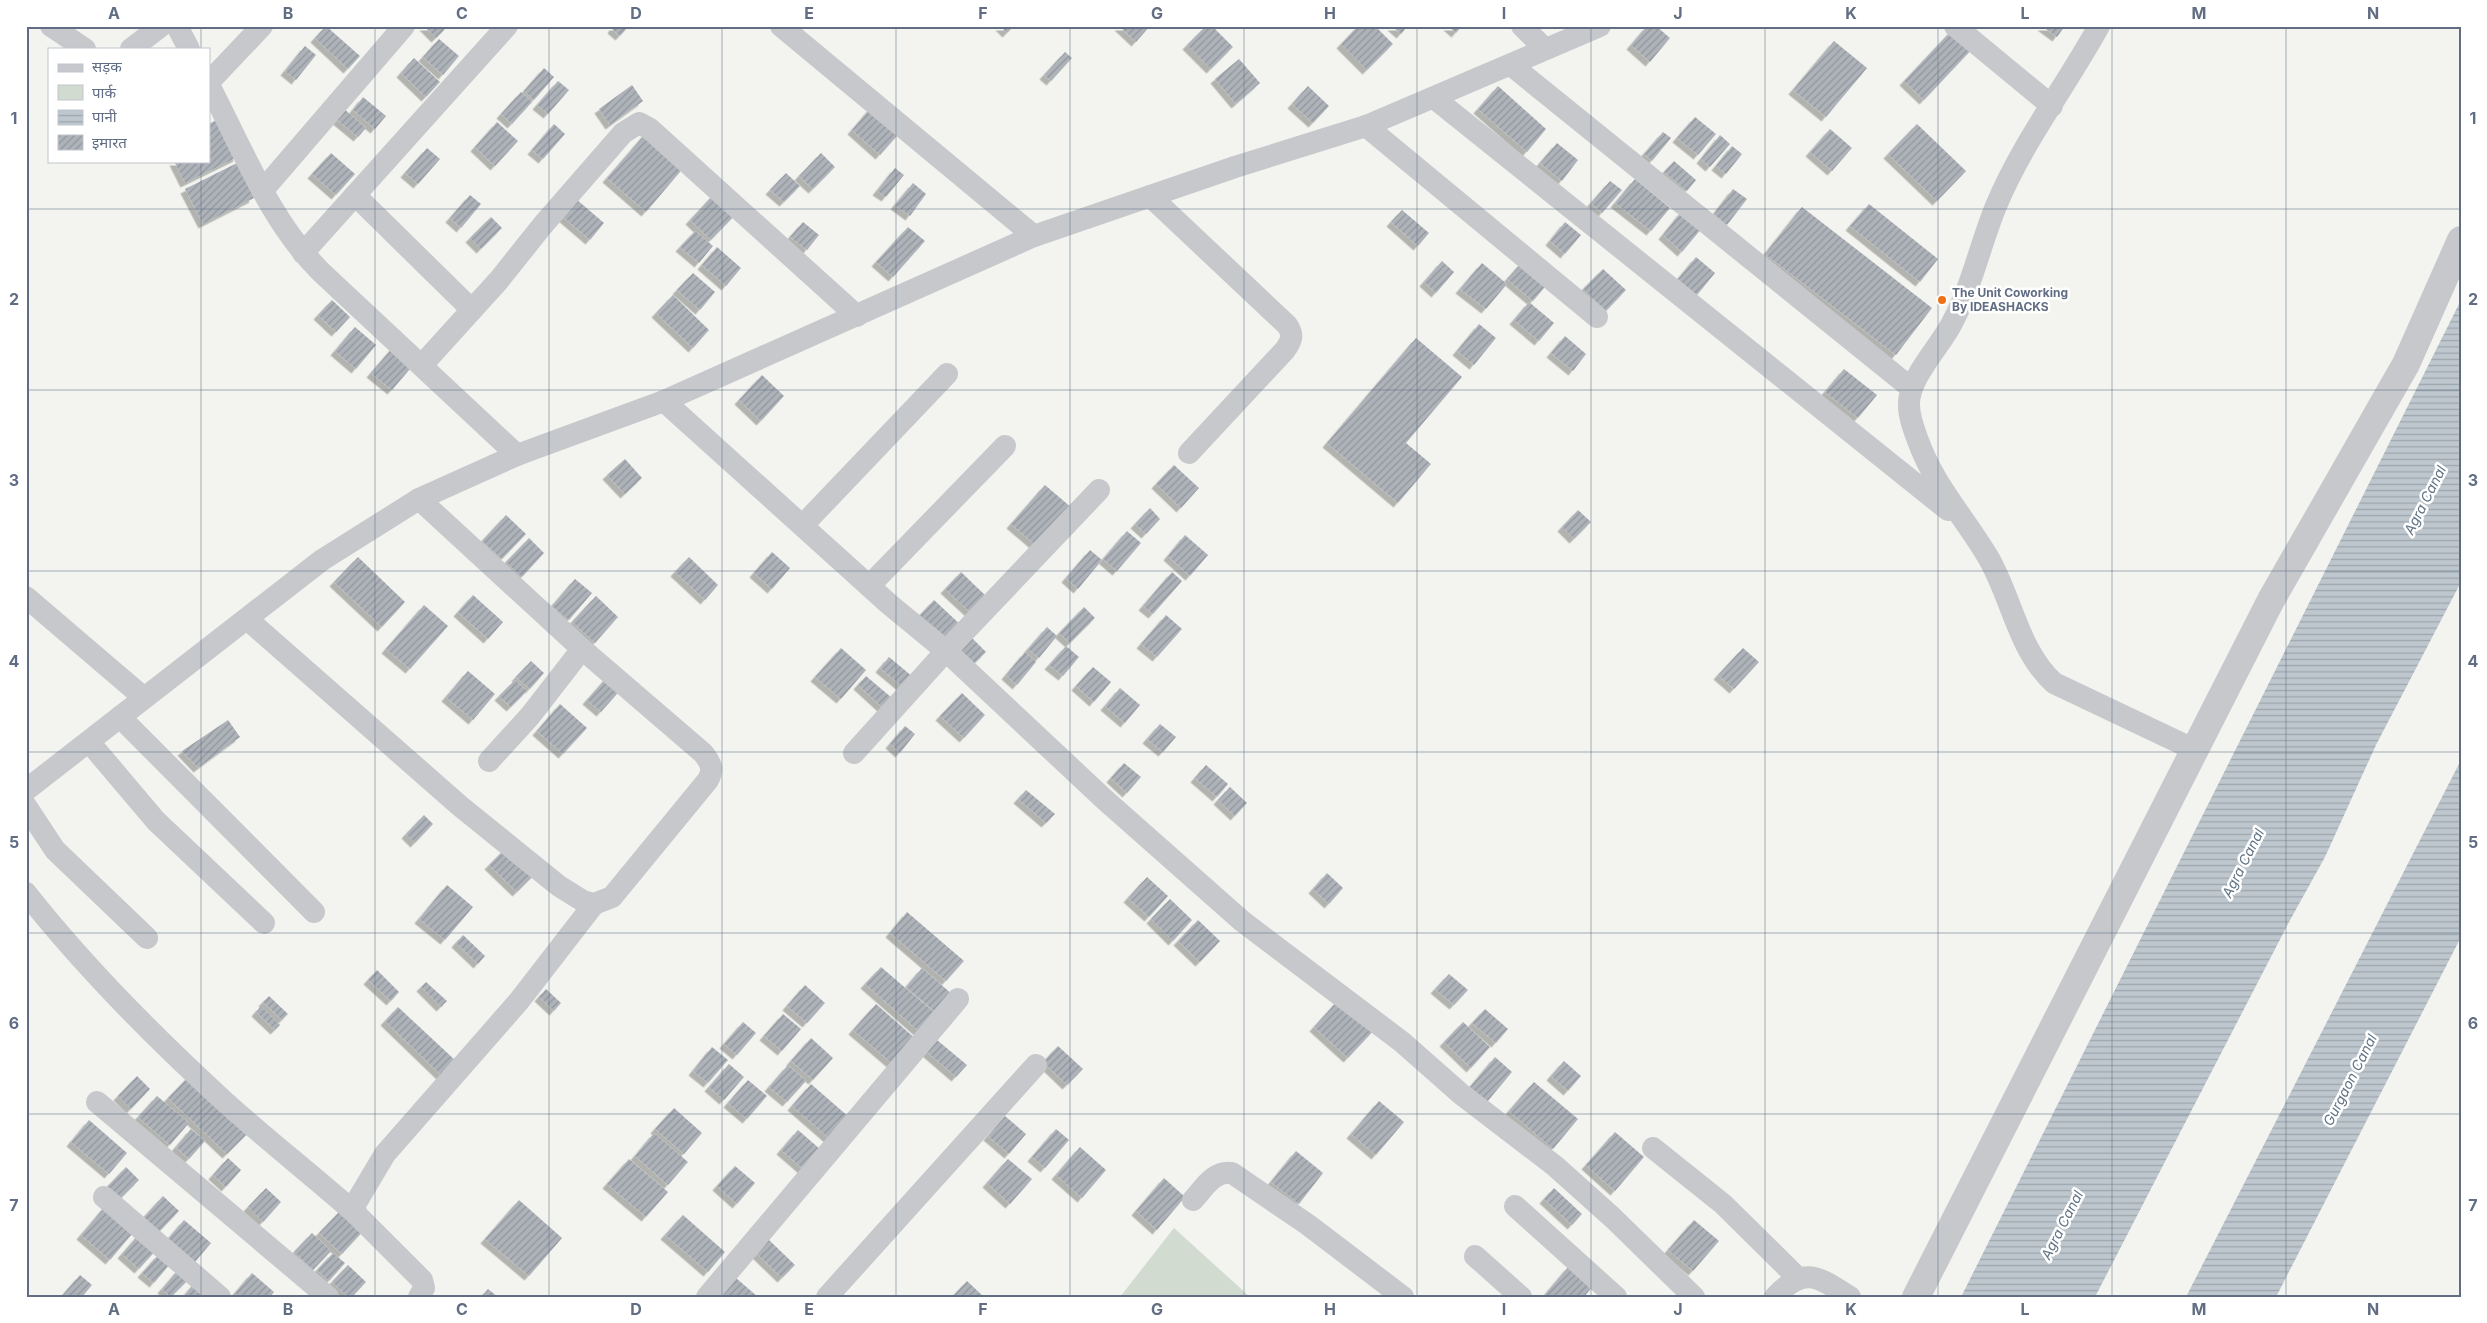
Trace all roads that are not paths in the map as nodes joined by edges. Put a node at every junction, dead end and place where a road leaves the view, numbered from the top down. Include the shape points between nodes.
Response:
1 (51, 26) edge
2 (161, 26) edge
3 (177, 26) edge
4 (262, 26) edge
5 (404, 26) edge
6 (507, 26) edge
7 (781, 26) edge
8 (1522, 26) edge
9 (1600, 26) edge
10 (1955, 26) edge
11 (2099, 26) edge
12 (84, 48) edge
13 (132, 48) edge
14 (188, 48) edge
15 (1544, 48) junction
16 (1511, 65) junction
17 (210, 83) edge
18 (210, 86) edge
19 (1434, 98) junction
20 (2052, 106) junction
21 (1366, 126) junction
22 (263, 190) junction
23 (356, 195) junction
24 (1150, 196) junction
25 (1034, 236) junction
26 (2461, 240) edge
27 (303, 253) junction
28 (472, 310) junction
29 (857, 316) junction
30 (1598, 317) dead end
31 (422, 365) junction
32 (947, 374) dead end
33 (1911, 388) junction
34 (664, 401) junction
35 (1005, 446) dead end
36 (1189, 453) dead end
37 (517, 455) junction
38 (1098, 490) dead end
39 (419, 499) junction
40 (1964, 524) junction
41 (803, 525) junction
42 (869, 586) junction
43 (26, 597) edge
44 (247, 619) junction
45 (582, 649) junction
46 (946, 651) junction
47 (143, 697) junction
48 (120, 716) junction
49 (90, 743) junction
50 (2195, 750) junction
51 (854, 754) dead end
52 (489, 762) dead end
53 (26, 790) edge
54 (26, 806) edge
55 (26, 893) edge
56 (594, 904) junction
57 (314, 912) dead end
58 (264, 923) dead end
59 (147, 938) dead end
60 (958, 999) dead end
61 (1036, 1065) dead end
62 (97, 1102) dead end
63 (1653, 1148) dead end
64 (104, 1197) dead end
65 (1193, 1200) dead end
66 (1515, 1206) dead end
67 (355, 1213) junction
68 (1475, 1256) dead end
69 (1798, 1278) junction
70 (220, 1297) edge
71 (328, 1297) edge
72 (420, 1297) edge
73 (707, 1297) edge
74 (828, 1297) edge
75 (1403, 1297) edge
76 (1521, 1297) edge
77 (1616, 1297) edge
78 (1694, 1297) edge
79 (1775, 1297) edge
80 (1850, 1297) edge
81 (1916, 1297) edge

1 - 12 street
2 - 13 street
3 - 14 street
4 - 17 street
5 - 22 street
6 - 23 street
7 - 25 street
8 - 15 street
9 - 15 street
10 - 20 street
11 - 20 street
15 - 16 street
16 - 19 street
16 - 33 street
18 - 22 street
19 - 21 street
19 - 40 street
20 - 33 street via 1996,206 1966,295 1952,324
21 - 24 street
21 - 30 street
22 - 27 street via 284,229
23 - 27 street
23 - 28 street
24 - 25 street
24 - 36 street via 1292,333 1285,350
25 - 29 street
26 - 50 street via 2406,364 2276,591
27 - 31 street
28 - 29 street via 623,133 639,124 658,135
28 - 31 street
29 - 34 street
31 - 37 street
32 - 41 street
33 - 40 street via 1908,405 1923,454 1940,489
34 - 37 street
34 - 41 street
35 - 42 street
37 - 39 street
38 - 46 street
39 - 44 street via 322,560
39 - 45 street
40 - 50 street via 1989,558 2028,650 2041,672 2054,683
41 - 42 street
42 - 46 street
43 - 47 street
44 - 47 street
44 - 56 street via 460,806 559,886
45 - 52 street
45 - 56 street via 703,753 712,772 619,890 603,902
46 - 51 street
46 - 78 street via 1242,921 1402,1042 1462,1094 1555,1166
47 - 48 street
48 - 49 street
48 - 57 street
49 - 53 street
49 - 58 street via 156,821
50 - 81 street
54 - 59 street via 55,850
55 - 67 street via 84,962 146,1027 225,1102
56 - 67 street via 518,1001 385,1154 358,1198
60 - 73 street
61 - 74 street
62 - 71 street
63 - 69 street via 1723,1204
64 - 70 street
65 - 75 street via 1215,1177 1225,1172 1232,1173 1307,1224
66 - 77 street
67 - 72 street via 422,1280 424,1288
68 - 76 street
69 - 79 street
69 - 80 street via 1813,1276

